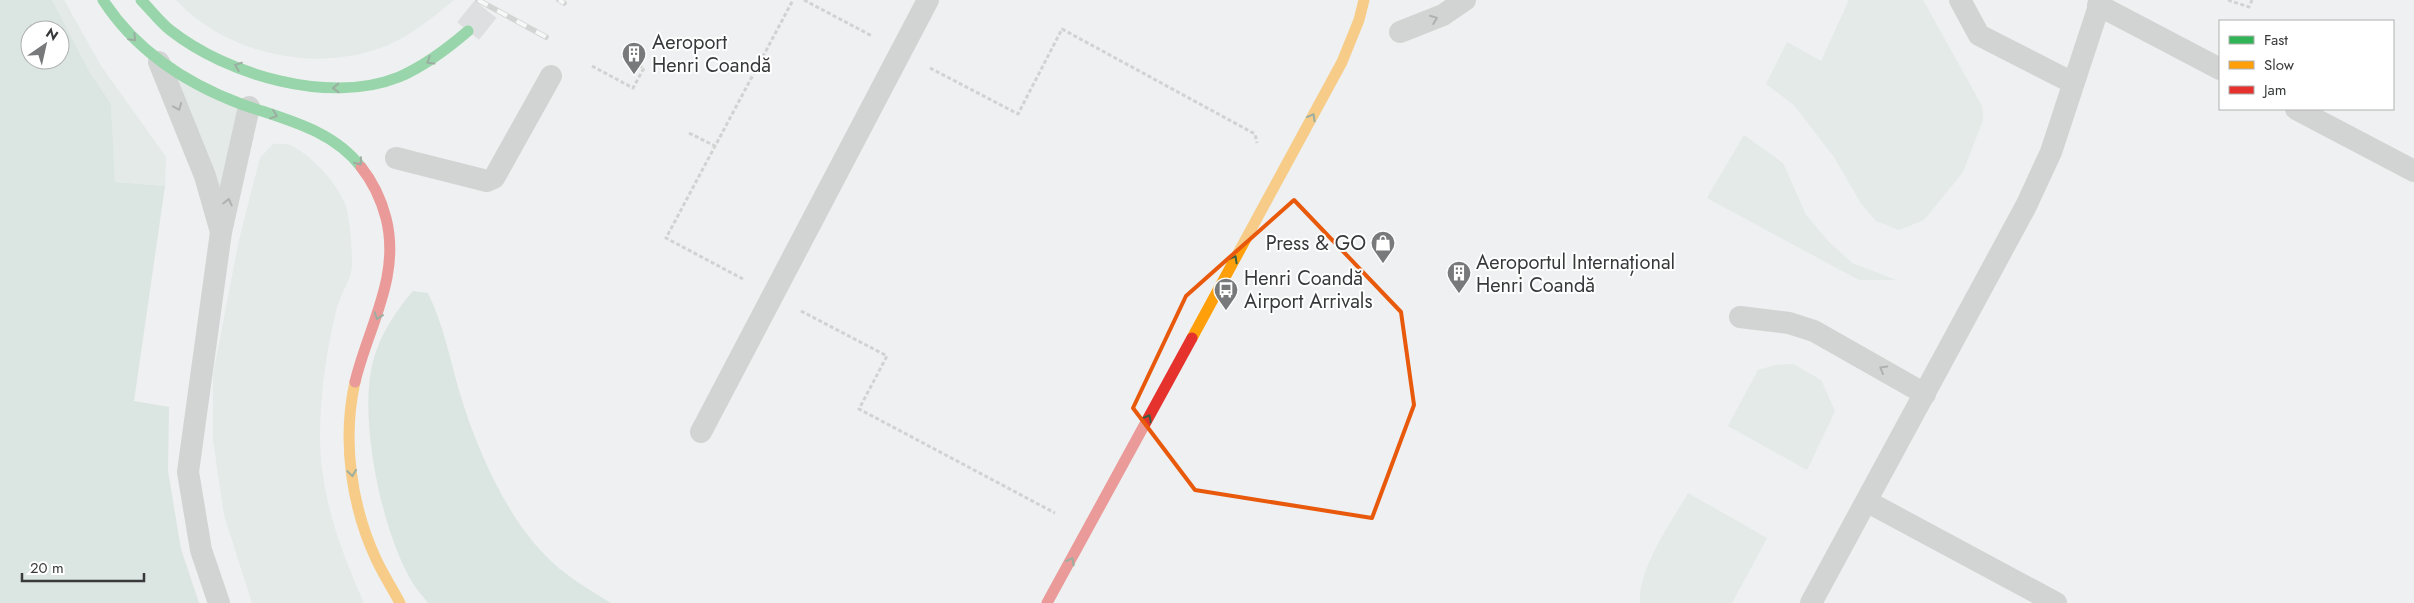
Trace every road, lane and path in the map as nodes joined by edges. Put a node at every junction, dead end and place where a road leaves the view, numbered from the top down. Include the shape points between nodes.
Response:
1 (103, 0) edge
2 (141, 0) edge
3 (793, 0) edge
4 (804, 0) edge
5 (928, 0) edge
6 (1364, 0) edge
7 (1465, 0) edge
8 (1960, 0) edge
9 (2228, 0) edge
10 (2252, 0) edge
11 (2232, 1) edge
12 (2100, 2) edge
13 (468, 31) tunnel mouth
14 (1400, 32) dead end
15 (901, 52) junction
16 (620, 55) dead end
17 (159, 62) junction
18 (592, 66) dead end
19 (2219, 68) edge
20 (551, 76) dead end
21 (2073, 83) junction
22 (249, 107) junction
23 (2298, 110) edge
24 (689, 132) dead end
25 (715, 146) junction
26 (396, 158) dead end
27 (2414, 171) edge
28 (1267, 198) junction
29 (221, 232) junction
30 (773, 295) junction
31 (1740, 316) dead end
32 (1925, 394) junction
33 (701, 432) dead end
34 (1868, 502) junction
35 (1060, 505) dead end
36 (218, 603) edge
37 (400, 603) edge
38 (1047, 603) edge
39 (1811, 603) edge
40 (2056, 603) edge

1 -> 17 street via 132,38
13 -> 2 street via 446,51 401,76 371,85 302,86 217,58 169,29
3 - 25 path
4 - 15 path
5 - 15 lane
28 -> 6 street via 1342,62
14 -> 7 lane via 1443,15
8 - 21 lane via 1979,34
9 - 11 path
10 - 11 path via 2249,7
12 - 19 lane
12 - 21 lane
15 - 28 path via 1018,114 1062,29 1255,134
15 - 30 lane
16 - 18 path via 644,68 633,88
17 - 22 street via 216,94
17 -> 29 lane via 205,176
20 - 26 lane via 494,178 487,181
21 - 32 lane via 2052,152
29 -> 22 lane
22 -> 37 street via 321,132 353,154 368,173 382,204 392,243 390,272 385,298 363,352 352,395 349,432 352,472 361,517 375,556
23 - 27 lane
24 - 25 path
25 - 30 path via 666,238
38 -> 28 street
29 - 36 lane via 188,472 201,550
30 - 33 lane
30 - 35 path via 887,356 859,409 1055,513
32 -> 31 lane via 1814,332 1789,323
32 - 34 lane
34 - 39 lane
34 - 40 lane

